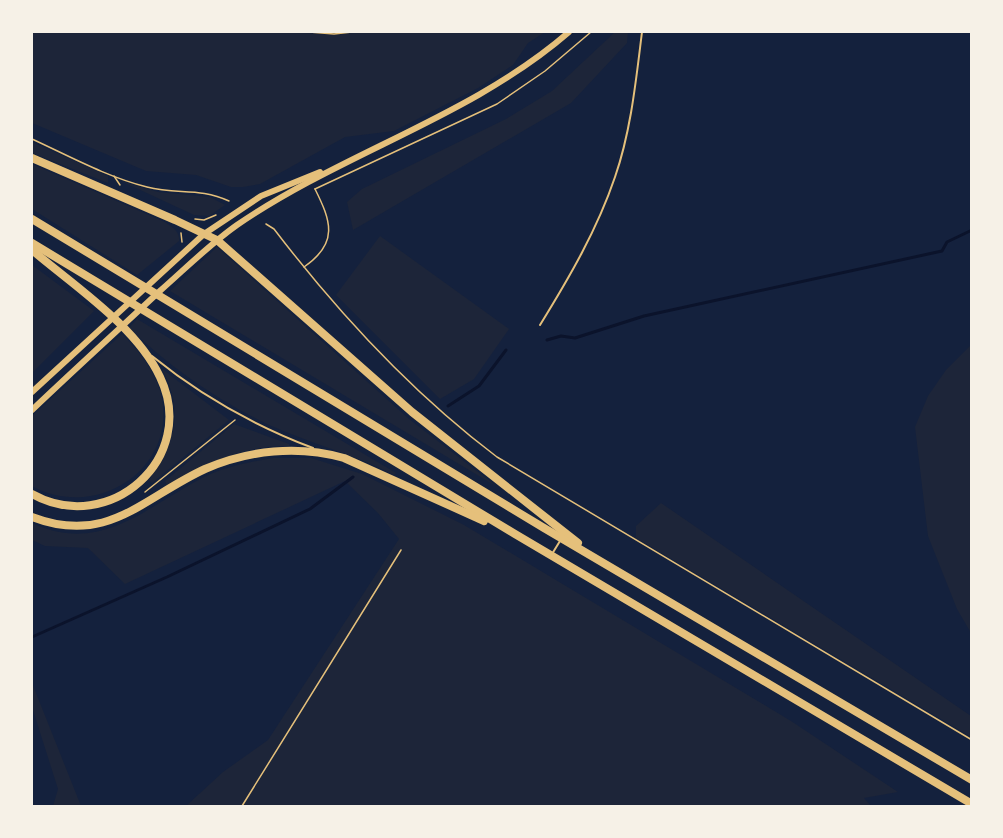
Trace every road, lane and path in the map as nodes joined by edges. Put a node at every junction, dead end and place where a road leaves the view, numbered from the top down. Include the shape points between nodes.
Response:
1 (309, 32) edge
2 (352, 32) edge
3 (569, 32) edge
4 (591, 32) edge
5 (642, 32) edge
6 (32, 139) edge
7 (32, 158) edge
8 (329, 170) junction
9 (315, 189) junction
10 (306, 192) dead end
11 (229, 201) dead end
12 (220, 213) dead end
13 (187, 216) dead end
14 (32, 219) edge
15 (266, 224) dead end
16 (179, 230) dead end
17 (204, 234) junction
18 (217, 240) junction
19 (32, 243) edge
20 (184, 246) junction
21 (32, 250) edge
22 (303, 267) junction
23 (540, 325) dead end
24 (147, 352) junction
25 (32, 392) edge
26 (32, 410) edge
27 (321, 452) junction
28 (32, 494) edge
29 (32, 517) edge
30 (515, 534) junction
31 (561, 538) junction
32 (401, 550) dead end
33 (551, 555) junction
34 (604, 563) junction
35 (972, 740) edge
36 (972, 780) edge
37 (972, 804) edge
38 (242, 807) edge

1 - 2 path
3 - 8 street via 474,99
4 - 9 path via 497,104
5 - 23 lane via 634,95 616,175 592,235
6 - 11 path via 148,187 202,191
7 - 17 highway
8 - 17 street via 261,196
8 - 18 street
9 - 10 path
9 - 22 path via 330,229 315,260
12 - 13 path via 204,220
14 - 31 highway
15 - 22 path
16 - 20 path
17 - 18 highway
17 - 20 street
18 - 26 street
18 - 34 highway via 412,412
19 - 30 highway
20 - 25 street
21 - 24 highway
22 - 35 path via 403,377 457,427 497,457
24 - 27 lane via 189,384 241,415
24 - 28 highway via 167,394 169,421 163,451 148,474 129,491 92,506 54,503
27 - 29 highway via 273,451 236,458 189,477 145,506 106,523 70,526
27 - 30 highway via 368,467
30 - 33 highway
31 - 33 lane
31 - 34 highway
32 - 38 path
33 - 37 highway
34 - 36 highway

